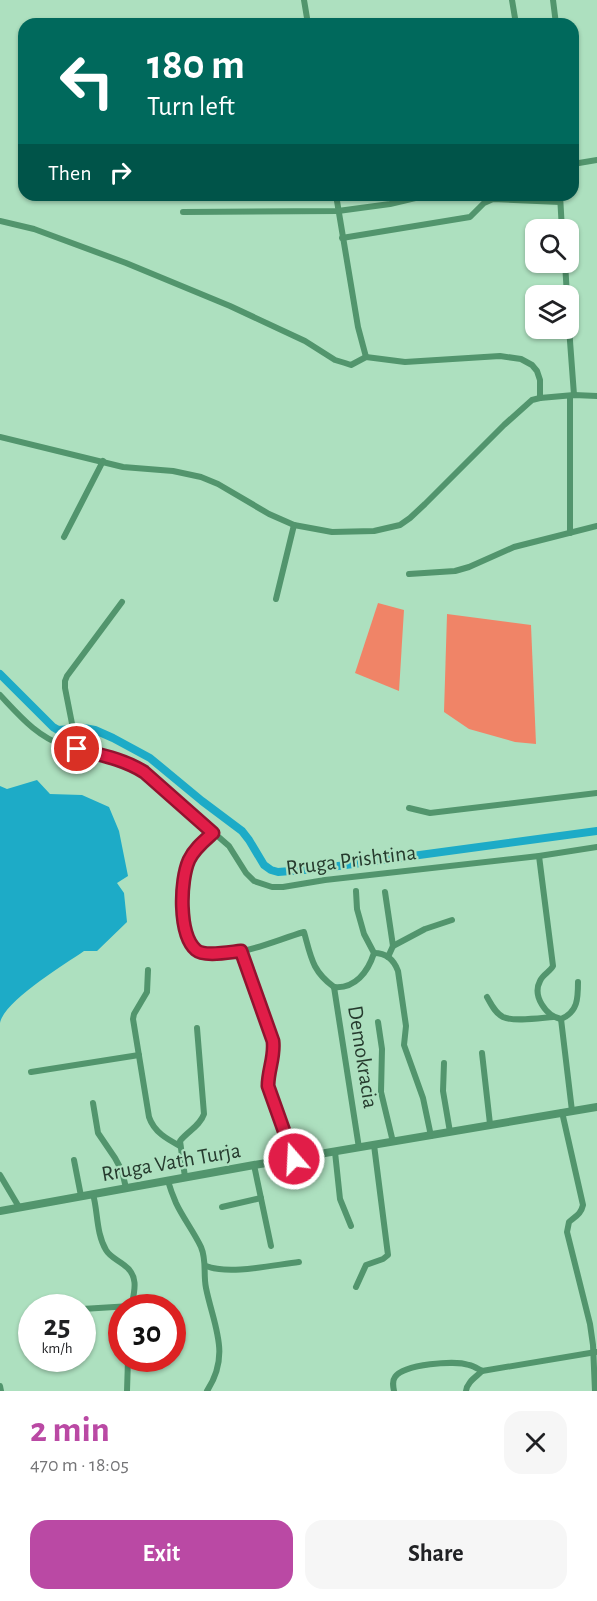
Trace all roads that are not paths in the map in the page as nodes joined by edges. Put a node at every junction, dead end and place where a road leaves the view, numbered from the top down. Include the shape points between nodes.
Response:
1 (304, 0) edge
2 (512, 0) edge
3 (552, 0) edge
4 (307, 18) edge
5 (515, 18) edge
6 (555, 18) edge
7 (597, 160) edge
8 (579, 163) edge
9 (337, 201) edge
10 (403, 201) edge
11 (487, 201) edge
12 (560, 201) edge
13 (338, 211) junction
14 (183, 212) dead end
15 (561, 219) edge
16 (0, 221) edge
17 (342, 238) junction
18 (569, 339) edge
19 (366, 357) junction
20 (572, 395) junction
21 (597, 396) edge
22 (540, 398) junction
23 (0, 437) edge
24 (103, 461) junction
25 (294, 525) junction
26 (597, 526) edge
27 (570, 532) junction
28 (64, 537) dead end
29 (409, 574) dead end
30 (276, 599) dead end
31 (122, 602) dead end
32 (0, 695) edge
33 (77, 749) junction
34 (597, 793) edge
35 (409, 807) dead end
36 (213, 833) junction
37 (597, 847) edge
38 (539, 856) junction
39 (356, 891) dead end
40 (385, 892) dead end
41 (452, 920) dead end
42 (393, 946) junction
43 (241, 951) junction
44 (374, 953) junction
45 (388, 957) junction
46 (148, 970) dead end
47 (578, 982) dead end
48 (334, 987) junction
49 (487, 998) dead end
50 (554, 1017) junction
51 (561, 1019) junction
52 (378, 1022) dead end
53 (197, 1028) dead end
54 (482, 1053) dead end
55 (139, 1055) junction
56 (444, 1064) dead end
57 (31, 1072) dead end
58 (93, 1103) dead end
59 (597, 1107) edge
60 (572, 1111) junction
61 (562, 1112) junction
62 (490, 1124) junction
63 (450, 1132) junction
64 (431, 1136) junction
65 (393, 1142) junction
66 (374, 1145) junction
67 (180, 1146) junction
68 (359, 1148) junction
69 (335, 1152) junction
70 (294, 1159) junction
71 (74, 1160) dead end
72 (254, 1165) junction
73 (0, 1175) edge
74 (185, 1177) junction
75 (168, 1181) junction
76 (126, 1188) junction
77 (93, 1194) junction
78 (81, 1196) junction
79 (261, 1198) junction
80 (222, 1206) dead end
81 (19, 1207) junction
82 (0, 1211) edge
83 (351, 1226) dead end
84 (271, 1246) dead end
85 (299, 1262) dead end
86 (206, 1266) junction
87 (356, 1287) dead end
88 (135, 1294) edge
89 (595, 1348) edge
90 (482, 1371) junction
91 (128, 1372) edge
92 (0, 1386) edge
93 (1, 1391) edge
94 (127, 1391) edge
95 (207, 1391) edge
96 (394, 1391) edge
97 (466, 1391) edge
98 (595, 1391) edge

1 - 4 street
2 - 5 street
3 - 6 street
7 - 8 street
9 - 13 street
10 - 13 street
11 - 17 street via 470,217
12 - 15 street
13 - 14 street
13 - 17 street
16 - 19 street via 34,229 230,306 305,341 335,360 351,364
17 - 19 street
18 - 20 street
19 - 22 street via 405,362 521,358 537,371
20 - 21 street
20 - 22 street
20 - 27 street
22 - 25 street via 515,414 400,525 348,532
23 - 24 street
24 - 25 street via 201,477
24 - 28 street
25 - 30 street
26 - 27 street
27 - 29 street via 514,547 455,571
31 - 33 street via 65,681
32 - 33 street, Rruga Prishtina via 29,725 54,741
33 - 36 street, Rruga Prishtina via 132,764
34 - 35 street via 430,813
36 - 38 street, Rruga Prishtina via 229,846 254,881 272,887
36 - 43 street via 197,848 186,870 186,932 196,951
37 - 38 street, Rruga Prishtina
38 - 50 street via 553,966 540,981 538,992 544,1009
39 - 44 street via 364,934
40 - 42 street
41 - 42 street
42 - 45 street
43 - 48 street via 304,932 313,965
43 - 70 street via 273,1041 268,1086
44 - 45 street
44 - 48 street, Demokracia via 369,967 356,982
45 - 64 street via 398,971 406,1026 404,1045 423,1098
46 - 55 street via 147,992 133,1018
47 - 51 street via 577,1005
48 - 68 street, Demokracia
49 - 50 street via 503,1017
50 - 51 street
51 - 60 street
52 - 65 street via 381,1092
53 - 67 street via 204,1114
54 - 62 street
55 - 57 street
55 - 67 street via 150,1121 167,1140
56 - 63 street via 443,1091
58 - 76 street via 98,1133 119,1164
59 - 60 street, Rruga Vath Turja
60 - 61 street, Rruga Vath Turja
61 - 62 street, Rruga Vath Turja
61 - 89 street via 583,1204 582,1211 569,1222 568,1239
62 - 63 street, Rruga Vath Turja
63 - 64 street, Rruga Vath Turja
64 - 65 street, Rruga Vath Turja
65 - 66 street, Rruga Vath Turja
66 - 68 street, Rruga Vath Turja
66 - 87 street via 388,1255 366,1265
67 - 74 street
68 - 69 street, Rruga Vath Turja
69 - 70 street, Rruga Vath Turja
69 - 83 street via 340,1199
70 - 72 street, Rruga Vath Turja
71 - 78 street
72 - 74 street, Rruga Vath Turja
72 - 79 street
73 - 81 street
74 - 75 street, Rruga Vath Turja
75 - 76 street, Rruga Vath Turja
75 - 86 street via 176,1204 201,1247
76 - 77 street, Rruga Vath Turja
77 - 78 street, Rruga Vath Turja
77 - 88 street via 105,1250 127,1266 134,1278
78 - 81 street, Rruga Vath Turja
79 - 80 street
79 - 84 street
81 - 82 street, Rruga Vath Turja
85 - 86 street via 230,1270
86 - 95 street via 206,1288 219,1351 218,1369
89 - 90 street
89 - 98 street
90 - 96 street via 468,1364 443,1362 403,1370 395,1377
90 - 97 street
91 - 94 street
92 - 93 street

